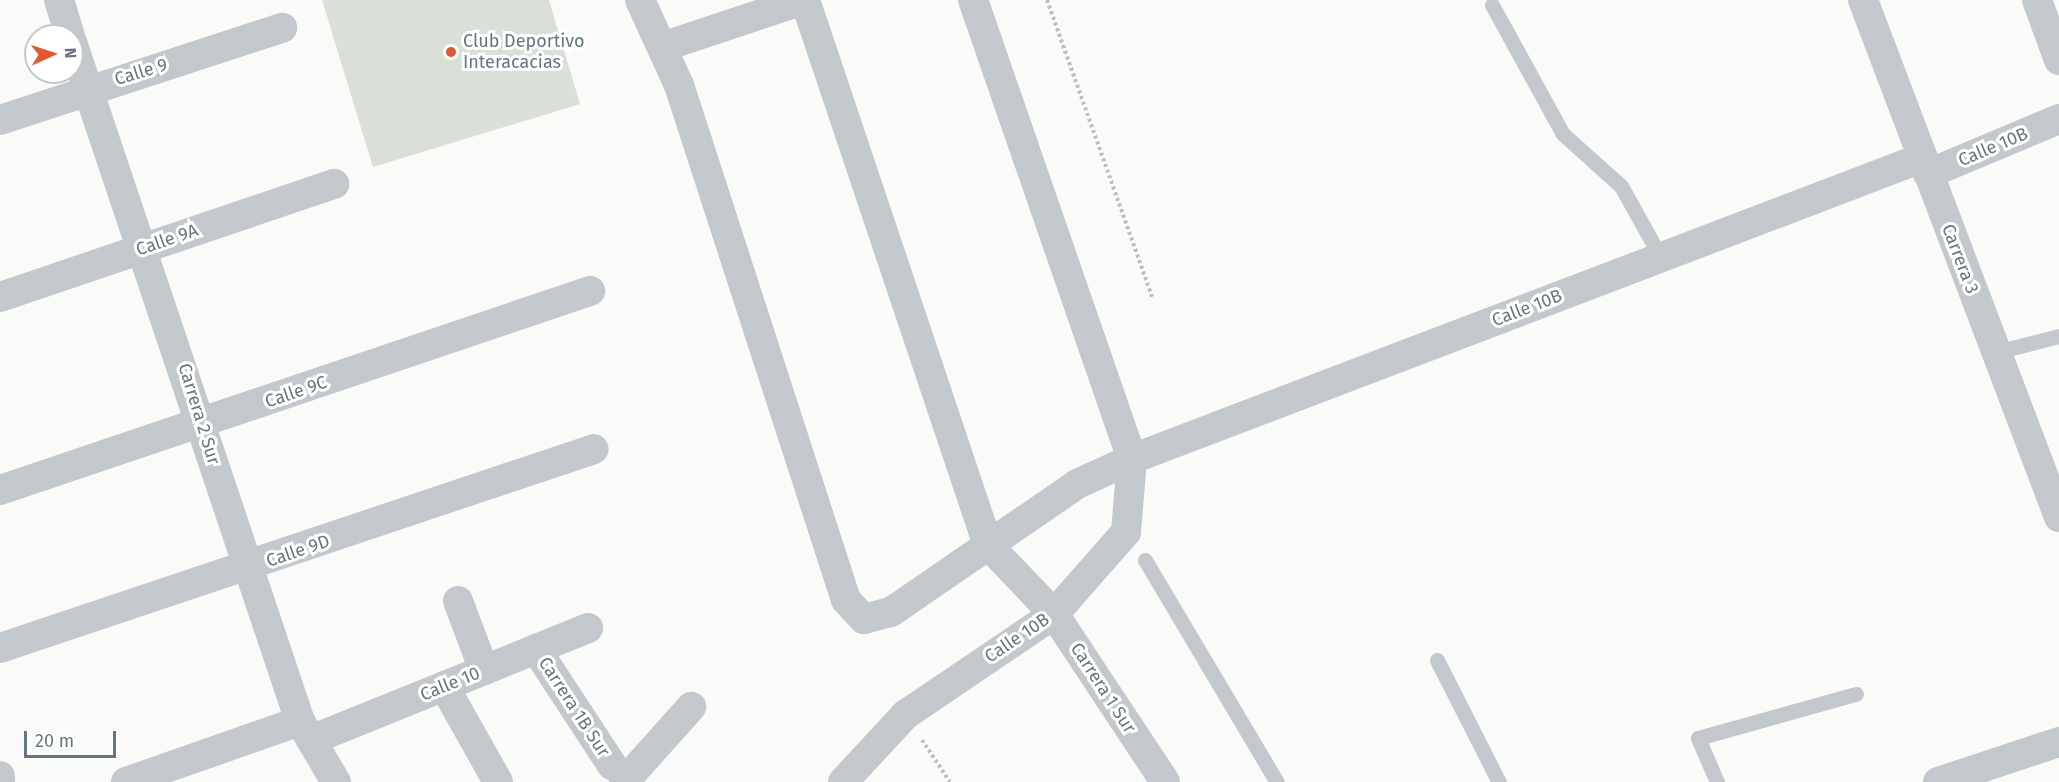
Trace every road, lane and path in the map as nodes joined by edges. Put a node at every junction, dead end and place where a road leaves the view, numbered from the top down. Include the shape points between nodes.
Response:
1 (59, 0) edge
2 (640, 0) edge
3 (804, 0) edge
4 (974, 0) edge
5 (1047, 0) edge
6 (1863, 0) edge
7 (2037, 0) edge
8 (1492, 5) dead end
9 (66, 24) edge
10 (282, 28) dead end
11 (662, 46) junction
12 (2059, 60) edge
13 (84, 80) edge
14 (87, 89) junction
15 (2059, 119) edge
16 (0, 120) edge
17 (1925, 166) junction
18 (334, 184) dead end
19 (145, 248) junction
20 (1661, 258) junction
21 (590, 291) dead end
22 (0, 297) edge
23 (1152, 297) dead end
24 (2059, 336) edge
25 (1996, 352) junction
26 (203, 424) junction
27 (594, 449) dead end
28 (1132, 459) junction
29 (0, 490) edge
30 (2059, 517) edge
31 (988, 544) junction
32 (1145, 560) dead end
33 (246, 569) junction
34 (458, 601) dead end
35 (1054, 614) junction
36 (588, 628) dead end
37 (0, 648) edge
38 (536, 649) junction
39 (1437, 660) dead end
40 (484, 670) junction
41 (444, 686) junction
42 (1856, 694) dead end
43 (691, 707) dead end
44 (904, 715) junction
45 (305, 730) junction
46 (2059, 742) edge
47 (618, 773) edge
48 (0, 776) edge
49 (0, 781) edge
50 (126, 782) edge
51 (336, 782) edge
52 (498, 782) edge
53 (843, 782) edge
54 (950, 782) edge
55 (1165, 782) edge
56 (1277, 782) edge
57 (1499, 782) edge
58 (1717, 782) edge
59 (1938, 782) edge

1 - 9 street
2 - 11 street
3 - 11 street
3 - 31 street
4 - 28 street
5 - 23 path
6 - 17 street, Carrera 3
7 - 12 street
8 - 20 lane via 1563,134 1622,186
10 - 14 street, Calle 9
11 - 31 street, Calle 10B via 679,85 846,600 864,619 891,612
13 - 14 street, Carrera 2 Sur
14 - 16 street, Calle 9
14 - 19 street, Carrera 2 Sur
15 - 17 street, Calle 10B
17 - 20 street, Calle 10B
17 - 25 street, Carrera 3
18 - 19 street, Calle 9A
19 - 22 street, Calle 9A
19 - 26 street, Carrera 2 Sur
20 - 28 street, Calle 10B
21 - 26 street, Calle 9C
24 - 25 lane
25 - 30 street, Carrera 3
26 - 29 street, Calle 9C
26 - 33 street, Carrera 2 Sur
27 - 33 street, Calle 9D
28 - 31 street, Calle 10B via 1077,484
28 - 35 street, Calle 10B via 1126,532
31 - 35 street, Carrera 1 Sur
32 - 56 lane
33 - 37 street, Calle 9D
33 - 45 street, Carrera 2 Sur
34 - 40 street
35 - 44 street, Calle 10B
35 - 55 street, Carrera 1 Sur
36 - 38 street, Calle 10
38 - 40 street, Calle 10
38 - 47 street, Carrera 1B Sur
39 - 57 lane
40 - 41 street, Calle 10
41 - 45 street, Calle 10
41 - 52 street
42 - 58 lane via 1698,738
43 - 47 street
44 - 53 street, Calle 10B
44 - 54 path
45 - 50 street, Calle 10
45 - 51 street, Carrera 2 Sur
46 - 59 street
48 - 49 street

